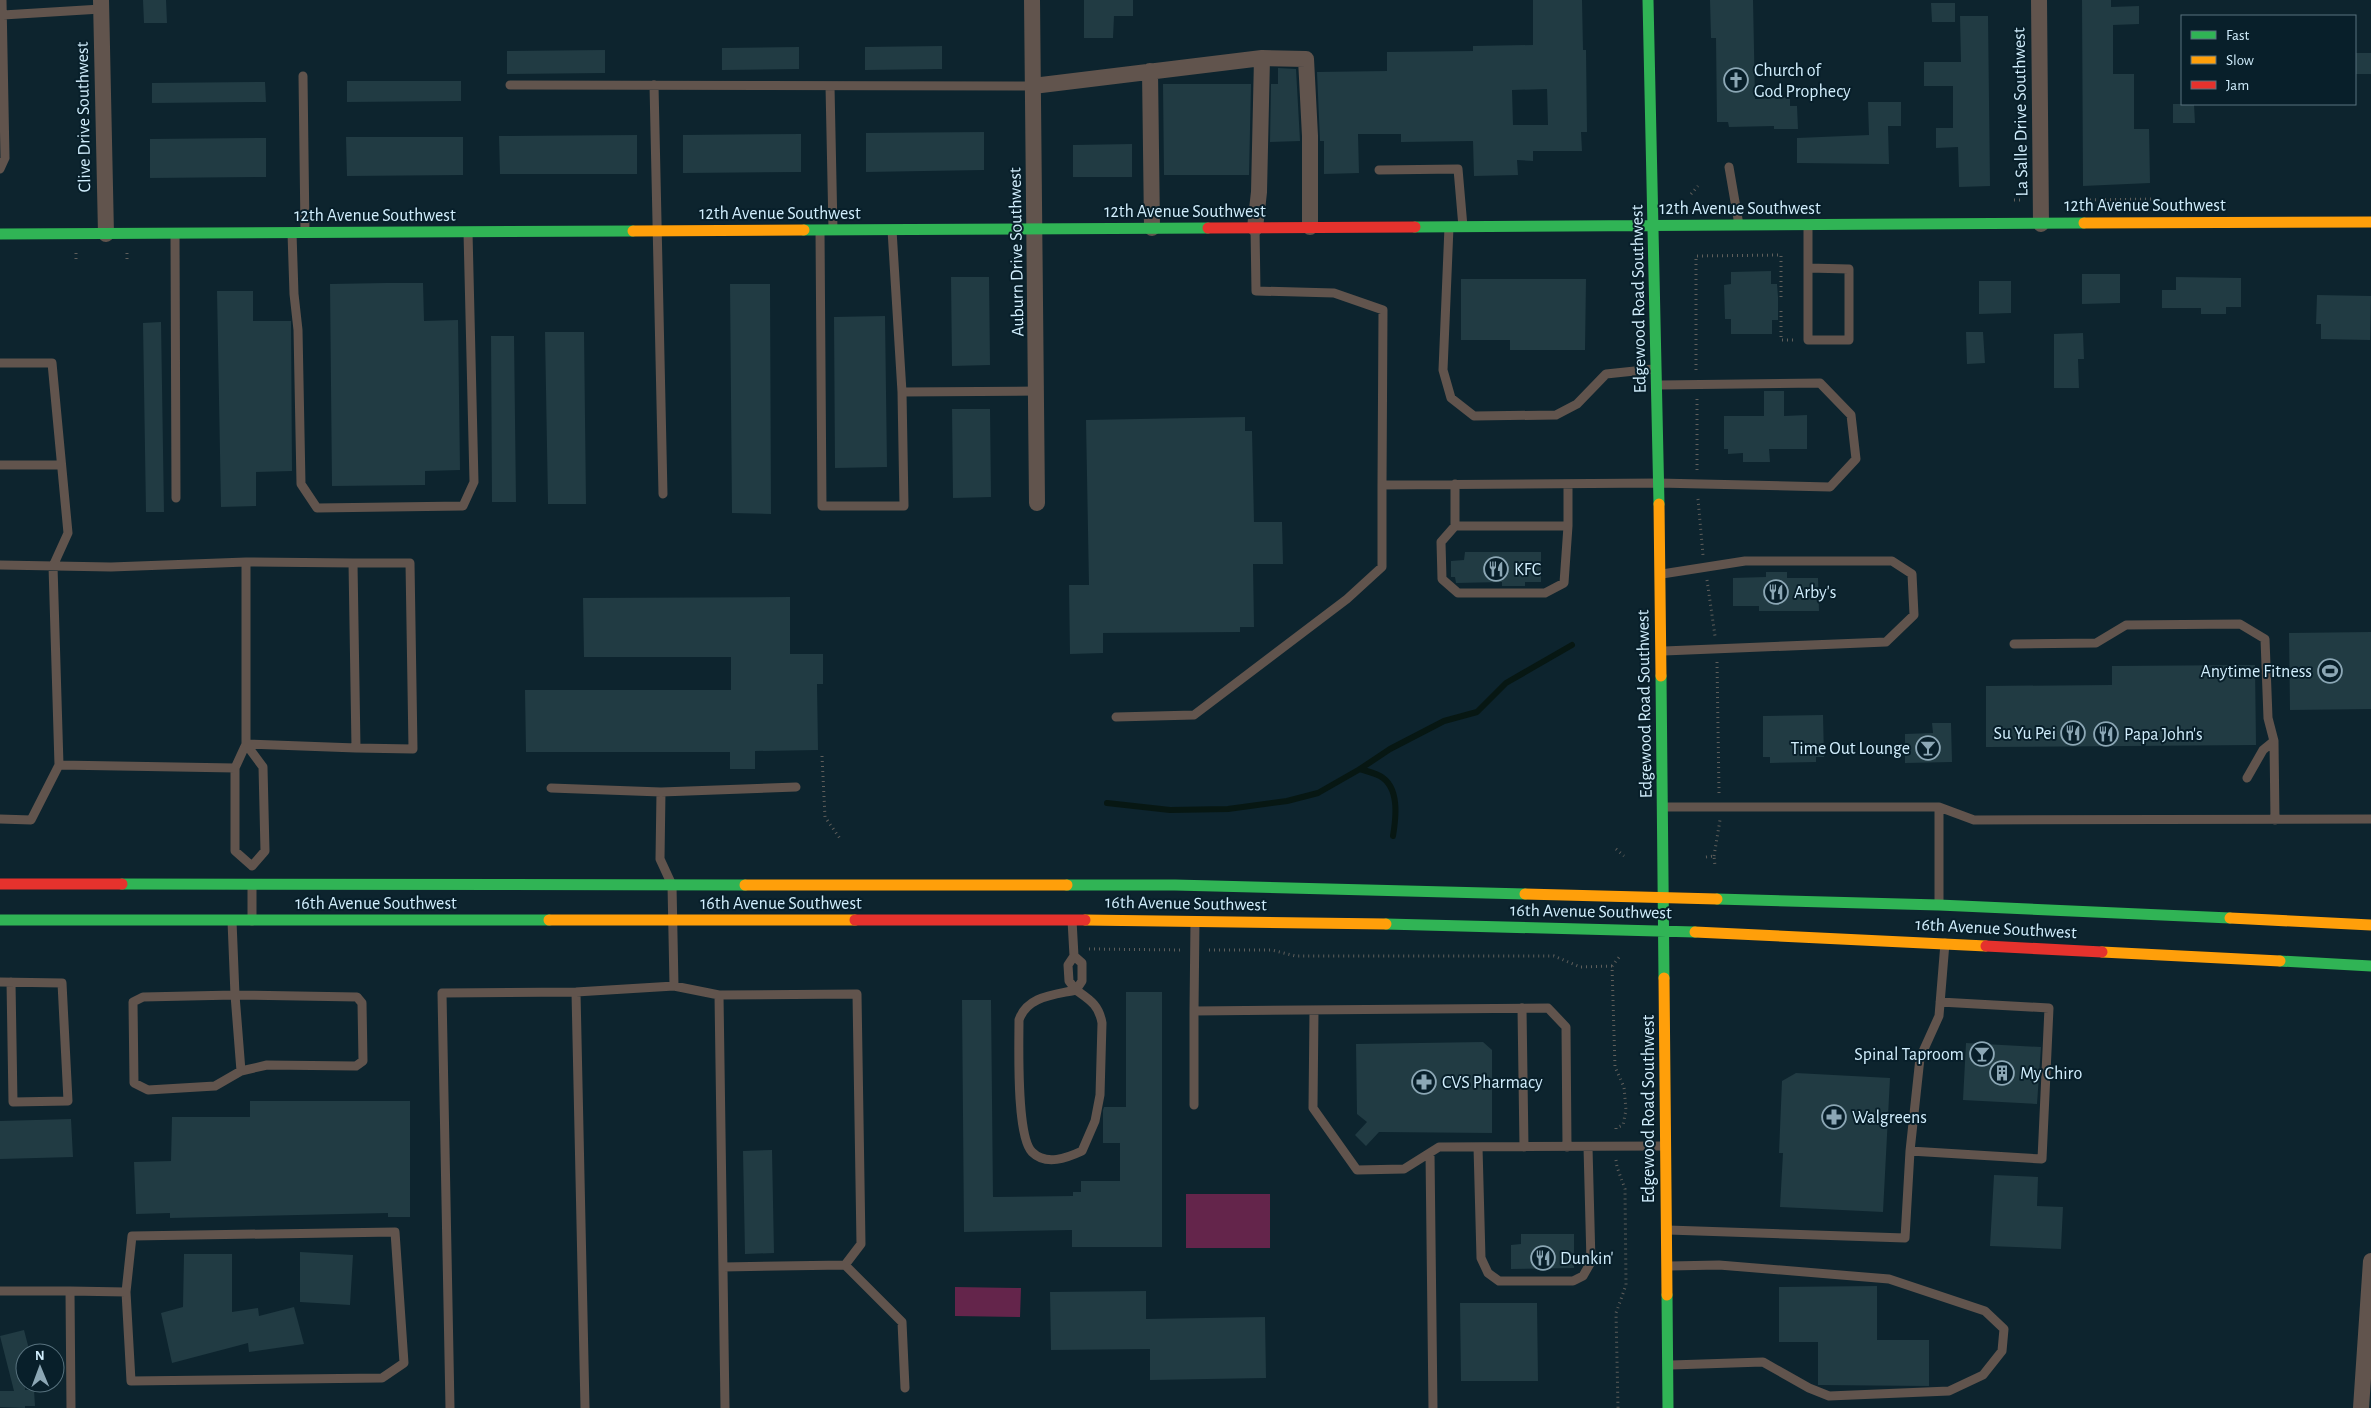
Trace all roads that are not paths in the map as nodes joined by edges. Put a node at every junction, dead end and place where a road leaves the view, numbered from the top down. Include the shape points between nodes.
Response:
1 (2, 0) edge
2 (1032, 0) edge
3 (1648, 0) edge
4 (2039, 0) edge
5 (101, 4) edge
6 (3, 15) junction
7 (1262, 58) junction
8 (1150, 70) junction
9 (304, 76) dead end
10 (510, 85) dead end
11 (654, 85) junction
12 (830, 86) junction
13 (1033, 86) junction
14 (1729, 167) dead end
15 (0, 169) edge
16 (1379, 170) dead end
17 (2371, 222) edge
18 (2041, 224) junction
19 (1740, 225) junction
20 (1808, 225) junction
21 (1654, 226) junction
22 (1310, 227) junction
23 (1449, 227) junction
24 (1463, 227) junction
25 (1152, 228) junction
26 (1255, 228) junction
27 (1036, 229) junction
28 (820, 230) junction
29 (833, 230) junction
30 (892, 230) junction
31 (657, 231) junction
32 (468, 232) junction
33 (175, 233) junction
34 (292, 233) junction
35 (305, 233) junction
36 (0, 234) edge
37 (106, 234) junction
38 (1808, 268) junction
39 (0, 363) edge
40 (1656, 368) junction
41 (1657, 385) junction
42 (1037, 391) junction
43 (902, 392) junction
44 (0, 465) edge
45 (61, 465) junction
46 (1658, 483) junction
47 (1455, 484) junction
48 (1568, 484) junction
49 (1382, 485) junction
50 (663, 494) dead end
51 (176, 498) dead end
52 (1037, 503) dead end
53 (1455, 526) junction
54 (1568, 526) junction
55 (246, 562) junction
56 (353, 563) junction
57 (0, 565) edge
58 (53, 566) junction
59 (1659, 574) junction
60 (2014, 644) dead end
61 (1660, 651) junction
62 (1116, 717) dead end
63 (2274, 741) junction
64 (246, 744) junction
65 (356, 748) junction
66 (59, 765) junction
67 (235, 768) junction
68 (2247, 778) dead end
69 (796, 787) dead end
70 (551, 788) dead end
71 (661, 792) junction
72 (1663, 807) junction
73 (1939, 807) junction
74 (0, 819) edge
75 (2371, 819) edge
76 (2275, 820) junction
77 (252, 866) junction
78 (0, 884) edge
79 (252, 884) junction
80 (672, 884) junction
81 (1664, 896) junction
82 (1939, 905) junction
83 (0, 920) edge
84 (1072, 920) junction
85 (1195, 920) junction
86 (232, 921) junction
87 (252, 921) junction
88 (673, 921) junction
89 (2371, 925) edge
90 (1665, 930) junction
91 (1945, 943) junction
92 (1074, 953) junction
93 (2371, 966) edge
94 (0, 982) edge
95 (11, 982) junction
96 (674, 986) junction
97 (1076, 990) junction
98 (576, 992) junction
99 (235, 995) junction
100 (719, 995) junction
101 (1940, 1002) junction
102 (1522, 1008) junction
103 (1314, 1010) junction
104 (1194, 1011) junction
105 (241, 1070) junction
106 (1194, 1105) dead end
107 (1666, 1146) junction
108 (1478, 1147) junction
109 (1524, 1147) junction
110 (1567, 1147) junction
111 (1588, 1147) junction
112 (1910, 1151) junction
113 (1430, 1153) junction
114 (1667, 1230) junction
115 (2371, 1261) edge
116 (845, 1265) junction
117 (1667, 1266) junction
118 (723, 1267) junction
119 (2370, 1282) edge
120 (0, 1291) edge
121 (70, 1291) junction
122 (126, 1292) junction
123 (1668, 1365) junction
124 (905, 1388) dead end
125 (72, 1408) edge
126 (450, 1408) edge
127 (585, 1408) edge
128 (725, 1408) edge
129 (1433, 1408) edge
130 (1668, 1408) edge
131 (2361, 1408) edge

1 - 6 lane
2 - 13 street, Auburn Drive Southwest
3 - 21 main road, Edgewood Road Southwest
4 - 18 street, La Salle Drive Southwest
5 - 6 lane
5 - 37 street, Clive Drive Southwest
6 - 15 lane via 5,158
7 - 8 street
7 - 22 street via 1306,59
7 - 26 street
8 - 13 street
8 - 25 street
9 - 35 lane
10 - 11 lane
11 - 12 lane
11 - 31 lane
12 - 13 lane
12 - 29 lane
13 - 27 street, Auburn Drive Southwest
14 - 19 lane
16 - 24 lane via 1458,169
17 - 18 main road, 12th Avenue Southwest
18 - 20 main road, 12th Avenue Southwest
19 - 20 main road, 12th Avenue Southwest
19 - 21 main road, 12th Avenue Southwest
20 - 38 lane
21 - 24 main road, 12th Avenue Southwest
21 - 40 main road, Edgewood Road Southwest
22 - 23 main road, 12th Avenue Southwest
22 - 26 main road, 12th Avenue Southwest
23 - 24 main road, 12th Avenue Southwest
23 - 40 lane via 1443,370 1451,398 1474,416 1556,414 1577,404 1606,374
25 - 26 main road, 12th Avenue Southwest
25 - 27 main road, 12th Avenue Southwest
26 - 49 lane via 1256,291 1334,293 1383,310
27 - 30 main road, 12th Avenue Southwest
27 - 42 street, Auburn Drive Southwest
28 - 29 main road, 12th Avenue Southwest
28 - 31 main road, 12th Avenue Southwest
28 - 43 lane via 822,506 904,506
29 - 30 main road, 12th Avenue Southwest
30 - 43 lane
31 - 32 main road, 12th Avenue Southwest
31 - 50 lane
32 - 34 lane via 474,482 463,506 317,508 301,484 298,330
32 - 35 main road, 12th Avenue Southwest
33 - 34 main road, 12th Avenue Southwest
33 - 37 main road, 12th Avenue Southwest
33 - 51 lane
34 - 35 main road, 12th Avenue Southwest
36 - 37 main road, 12th Avenue Southwest
38 - 38 lane via 1808,340 1849,340 1849,269
39 - 45 lane via 52,363
40 - 41 main road, Edgewood Road Southwest
41 - 46 main road, Edgewood Road Southwest
41 - 46 lane via 1820,382 1851,414 1856,459 1830,487
42 - 43 lane
42 - 52 street, Auburn Drive Southwest
44 - 45 lane
45 - 58 lane via 68,533
46 - 48 lane
46 - 59 main road, Edgewood Road Southwest
47 - 48 lane
47 - 49 lane
47 - 53 lane
48 - 54 lane
49 - 62 lane via 1382,567 1347,599 1194,715
53 - 54 lane
53 - 54 lane via 1441,542 1442,579 1458,593 1545,593 1564,583
55 - 56 lane
55 - 58 lane
55 - 64 lane
56 - 65 lane
56 - 65 lane via 410,563 413,749
57 - 58 lane
58 - 66 lane
59 - 61 main road, Edgewood Road Southwest
59 - 61 lane via 1745,561 1892,562 1912,574 1914,614 1886,642
60 - 63 lane via 2096,642 2126,624 2240,624 2265,639 2268,718
61 - 72 main road, Edgewood Road Southwest
63 - 68 lane via 2263,750
63 - 76 lane
64 - 65 lane
64 - 67 lane
64 - 77 lane via 263,767 265,851
66 - 67 lane
66 - 74 lane via 31,820
67 - 77 lane via 235,851
69 - 71 lane
70 - 71 lane
71 - 80 lane via 660,859
72 - 73 lane
72 - 81 main road, Edgewood Road Southwest
73 - 76 lane via 1974,820
73 - 82 lane
75 - 76 lane
77 - 79 lane
78 - 79 main road, 16th Avenue Southwest
79 - 80 main road, 16th Avenue Southwest
79 - 87 lane
80 - 81 main road, 16th Avenue Southwest via 1175,885
80 - 88 lane
81 - 82 main road, 16th Avenue Southwest
81 - 90 main road, Edgewood Road Southwest
82 - 89 main road, 16th Avenue Southwest
83 - 86 main road, 16th Avenue Southwest
84 - 85 main road, 16th Avenue Southwest
84 - 88 main road, 16th Avenue Southwest
84 - 92 lane
85 - 90 main road, 16th Avenue Southwest
85 - 104 lane
86 - 87 main road, 16th Avenue Southwest
86 - 99 lane
87 - 88 main road, 16th Avenue Southwest
88 - 96 lane
90 - 91 main road, 16th Avenue Southwest
90 - 107 main road, Edgewood Road Southwest
91 - 93 main road, 16th Avenue Southwest
91 - 101 lane
92 - 97 lane via 1068,965 1069,981
92 - 97 lane via 1082,963 1082,982
94 - 95 lane
95 - 95 lane via 62,983 68,1101 13,1102
96 - 98 lane
96 - 100 lane
97 - 97 lane via 1095,1003 1100,1012 1100,1095 1095,1121 1082,1151 1066,1158 1046,1160 1032,1153 1022,1123 1019,1020 1022,1010 1032,1002
98 - 126 lane via 442,993
98 - 127 lane
99 - 105 lane
99 - 105 lane via 143,996 132,1002 134,1083 148,1090 215,1086
99 - 105 lane via 357,996 362,1003 363,1061 356,1066 266,1065
100 - 116 lane via 857,994 861,1244
100 - 118 lane
101 - 112 lane via 1939,1016 1920,1058
101 - 112 lane via 2049,1008 2042,1159
102 - 103 lane
102 - 109 lane
102 - 110 lane via 1548,1008 1566,1027
103 - 104 lane
103 - 113 lane via 1313,1108 1357,1170 1404,1169
104 - 106 lane
107 - 111 lane
107 - 114 main road, Edgewood Road Southwest
108 - 109 lane
108 - 111 lane via 1481,1258 1488,1273 1499,1282 1573,1281 1583,1276 1591,1262
108 - 113 lane via 1439,1147
109 - 110 lane
110 - 111 lane
112 - 114 lane via 1905,1238
113 - 129 lane
114 - 117 main road, Edgewood Road Southwest
115 - 119 street
116 - 118 lane
116 - 124 lane via 902,1322
117 - 123 main road, Edgewood Road Southwest
117 - 123 lane via 1718,1265 1888,1279 1985,1311 2004,1329 2002,1351 1983,1375 1949,1391 1829,1396 1763,1362
118 - 128 lane
119 - 131 street
120 - 121 lane
121 - 122 lane
121 - 125 lane
122 - 122 lane via 132,1381 382,1378 404,1363 395,1232 132,1236
123 - 130 main road, Edgewood Road Southwest

